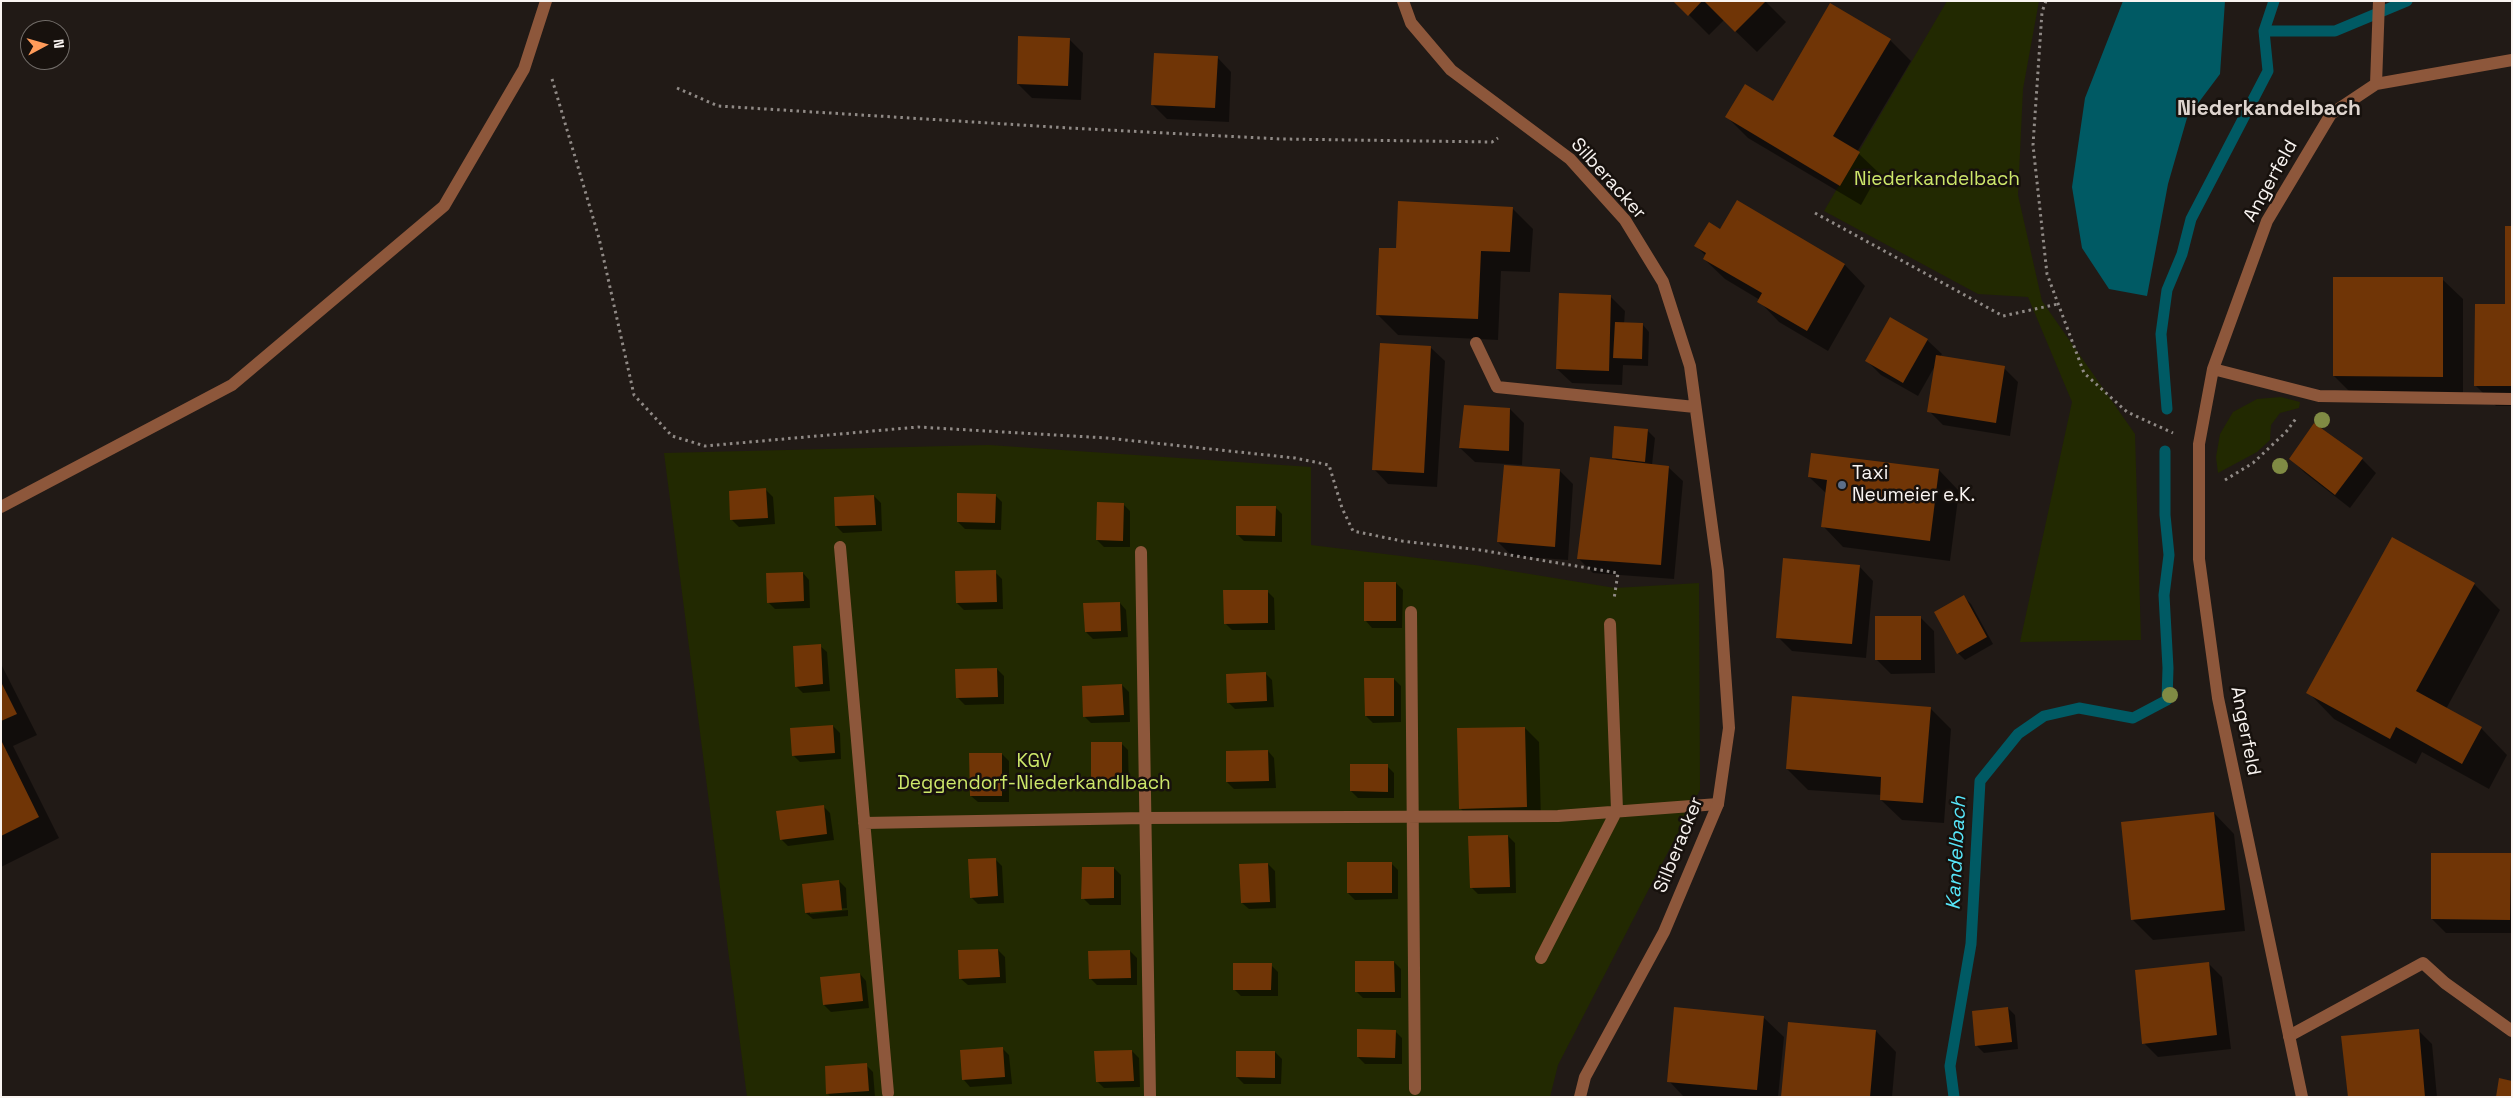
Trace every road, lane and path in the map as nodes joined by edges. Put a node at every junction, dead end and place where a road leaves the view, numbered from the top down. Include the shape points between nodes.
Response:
1 (546, 1) edge
2 (1403, 1) edge
3 (2046, 1) edge
4 (2379, 1) edge
5 (2512, 60) edge
6 (552, 79) dead end
7 (2376, 84) junction
8 (677, 88) dead end
9 (1523, 123) junction
10 (1815, 213) dead end
11 (2058, 304) junction
12 (1476, 343) dead end
13 (2213, 369) junction
14 (2308, 393) junction
15 (2512, 399) edge
16 (1695, 407) junction
17 (2199, 444) junction
18 (2199, 496) junction
19 (1, 507) edge
20 (840, 547) dead end
21 (1141, 552) dead end
22 (1411, 612) dead end
23 (1610, 624) joint
24 (1718, 804) junction
25 (1617, 810) junction
26 (1413, 816) junction
27 (1145, 818) junction
28 (864, 823) junction
29 (1541, 958) dead end
30 (2512, 1031) edge
31 (2289, 1036) junction
32 (1415, 1089) dead end
33 (888, 1093) dead end
34 (1150, 1096) edge
35 (1580, 1097) edge
36 (2302, 1097) edge

1 - 19 street via 524,69 444,206 232,385
2 - 9 street, Silberacker via 1411,23 1451,70
3 - 11 path via 2042,12 2033,145 2047,274
4 - 7 street
5 - 7 street
6 - 23 path via 599,238 634,395 672,436 704,446 918,427 1107,438 1312,461 1329,465 1353,531 1618,573
7 - 13 street, Angerfeld via 2331,114 2267,221
8 - 9 path via 718,106 1272,138 1492,142
9 - 16 street, Silberacker via 1570,159 1625,220 1663,282 1690,366
10 - 11 path via 2003,316
11 - 17 path via 2084,373 2126,412
12 - 16 street via 1497,387
13 - 14 street
13 - 17 street, Angerfeld
14 - 15 street via 2319,396
14 - 18 path via 2304,409 2286,432 2253,463
16 - 24 street, Silberacker via 1718,571 1730,728
17 - 18 street, Angerfeld
18 - 31 street, Angerfeld via 2199,560 2218,698
20 - 28 street
21 - 27 street
22 - 26 street
23 - 25 street
24 - 25 street
24 - 35 street, Silberacker via 1664,932 1585,1078
25 - 26 street via 1558,816
25 - 29 street
26 - 27 street
26 - 32 street
27 - 28 street
27 - 34 street
28 - 33 street
30 - 31 street via 2423,963
31 - 36 street, Angerfeld

